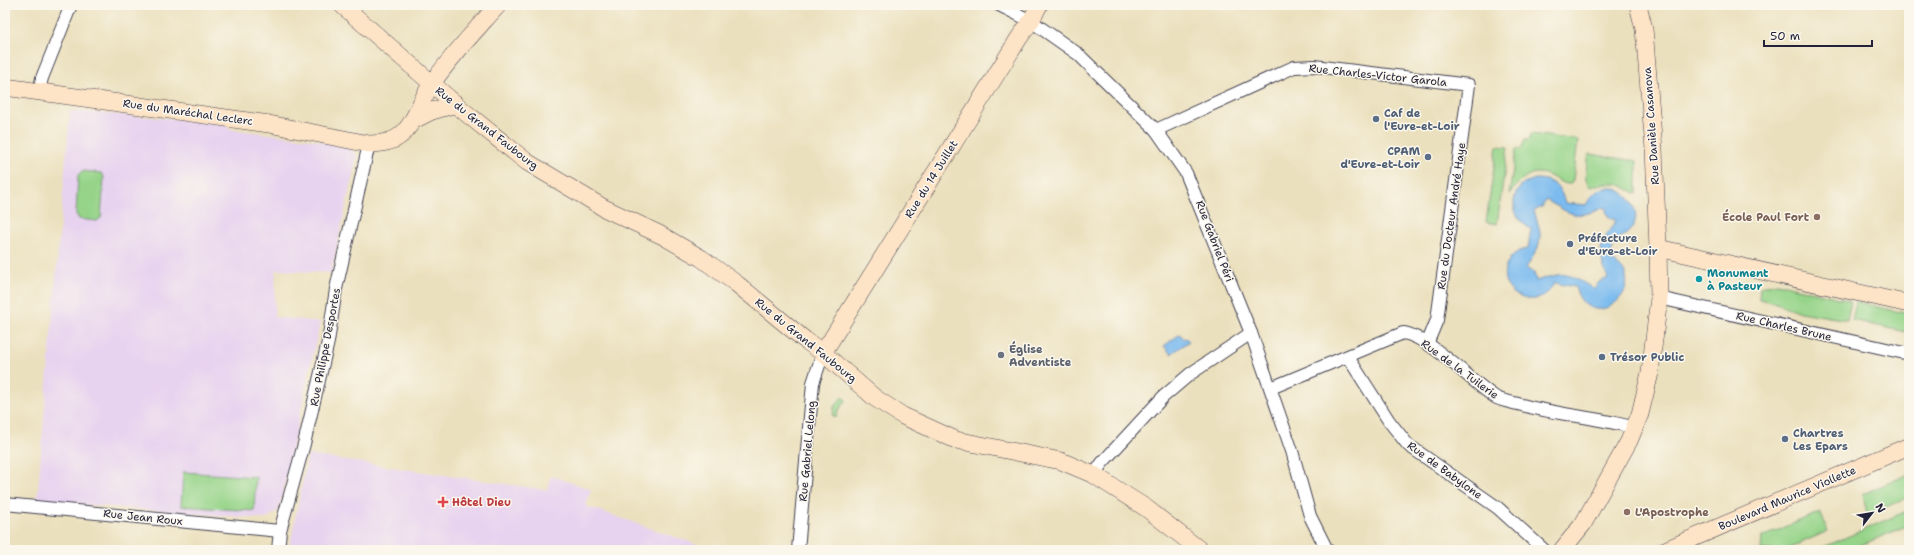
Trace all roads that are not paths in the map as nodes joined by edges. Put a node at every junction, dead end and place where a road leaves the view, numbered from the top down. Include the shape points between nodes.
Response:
1 (71, 5) edge
2 (342, 5) edge
3 (498, 5) edge
4 (999, 5) edge
5 (1039, 5) edge
6 (1638, 5) edge
7 (1031, 21) junction
8 (432, 84) junction
9 (1469, 86) joint
10 (5, 87) edge
11 (39, 91) junction
12 (456, 104) junction
13 (412, 121) junction
14 (1156, 130) junction
15 (369, 144) junction
16 (1658, 248) junction
17 (1659, 298) junction
18 (1909, 304) edge
19 (1251, 333) junction
20 (1427, 344) junction
21 (823, 353) junction
22 (1909, 354) edge
23 (1348, 357) junction
24 (1271, 388) junction
25 (1635, 428) junction
26 (1909, 446) edge
27 (1094, 475) junction
28 (5, 504) edge
29 (280, 530) junction
30 (278, 550) edge
31 (798, 550) edge
32 (1199, 550) edge
33 (1327, 550) edge
34 (1544, 550) edge
35 (1562, 550) edge
36 (1665, 550) edge

1 - 11 street
2 - 8 main road, Rue du Grand Faubourg
3 - 8 main road
4 - 7 street, Rue Gabriel Péri
5 - 7 main road, Rue du 14 Juillet
6 - 16 main road, Rue Danièle Casanova via 1644,29 1654,149
7 - 14 street, Rue Gabriel Péri via 1078,54
7 - 21 main road, Rue du 14 Juillet
8 - 12 main road, Rue du Grand Faubourg
8 - 13 main road via 422,98
9 - 14 street, Rue Charles-Victor Garola via 1314,66 1294,67
9 - 20 street, Rue du Docteur André Haye via 1437,320
10 - 11 main road, Rue du Maréchal Leclerc
11 - 15 main road, Rue du Maréchal Leclerc via 269,124
12 - 13 main road via 432,111
12 - 21 main road, Rue du Grand Faubourg via 527,162 604,208 661,235 701,258
13 - 15 main road, Rue du Maréchal Leclerc via 405,131 394,139 382,144
14 - 19 street, Rue Gabriel Péri via 1192,184
15 - 29 street, Rue Philippe Desportes via 336,289 328,342
16 - 17 main road, Rue Danièle Casanova
16 - 18 main road
17 - 22 street, Rue Charles Brune
17 - 25 main road, Rue Danièle Casanova via 1650,373
19 - 24 street, Rue Gabriel Péri
19 - 27 street via 1190,374 1163,397
20 - 23 street, Rue de la Tuilerie via 1411,334 1402,333
20 - 25 street, Rue de la Tuilerie via 1496,398 1532,408
21 - 27 main road, Rue du Grand Faubourg via 876,398 906,418 956,440 1060,461
21 - 31 street, Rue Gabriel Lelong via 813,383
23 - 24 street, Rue de la Tuilerie
23 - 34 street, Rue de Babylone via 1389,421 1408,445 1498,508
24 - 33 street, Rue Gabriel Péri via 1310,516
25 - 35 main road, Rue Danièle Casanova via 1583,524
26 - 36 main road, Boulevard Maurice Viollette
27 - 32 main road, Rue du Grand Faubourg via 1146,508
28 - 29 street, Rue Jean Roux
29 - 30 street, Rue Philippe Desportes

